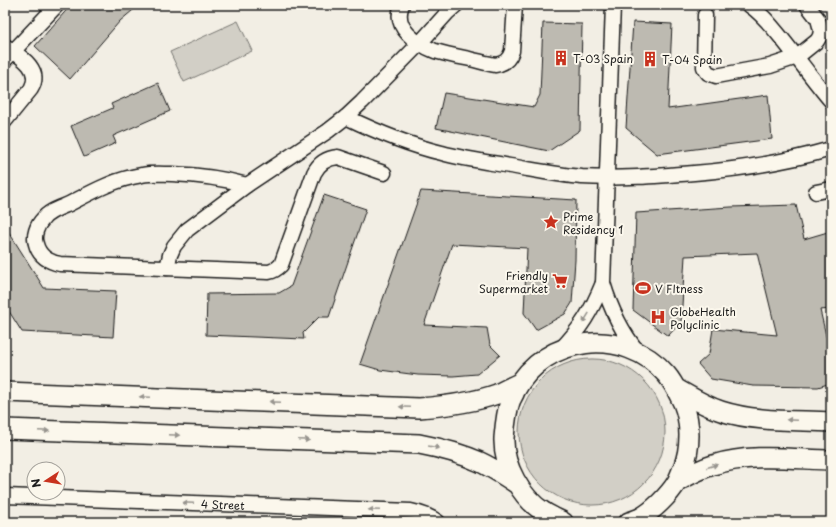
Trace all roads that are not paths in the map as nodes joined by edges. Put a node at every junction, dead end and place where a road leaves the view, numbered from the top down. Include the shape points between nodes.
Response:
1 (57, 5) edge
2 (402, 5) edge
3 (456, 5) edge
4 (515, 5) edge
5 (613, 5) edge
6 (749, 5) edge
7 (807, 5) edge
8 (705, 15) dead end
9 (420, 43) junction
10 (8, 53) edge
11 (797, 57) junction
12 (831, 101) edge
13 (346, 116) junction
14 (5, 121) edge
15 (831, 149) edge
16 (384, 173) dead end
17 (607, 177) junction
18 (247, 185) junction
19 (831, 188) edge
20 (816, 192) dead end
21 (167, 268) junction
22 (604, 283) junction
23 (560, 350) junction
24 (638, 352) junction
25 (520, 383) junction
26 (677, 389) junction
27 (5, 392) edge
28 (831, 422) edge
29 (5, 429) edge
30 (831, 460) edge
31 (677, 482) junction
32 (518, 484) junction
33 (5, 496) edge
34 (438, 522) edge
35 (563, 522) edge
36 (629, 522) edge

1 - 10 street
2 - 9 street via 399,16 402,27
3 - 9 street
4 - 9 street via 512,51 504,63 495,65 437,52
5 - 17 street
6 - 11 street via 765,18
7 - 11 street via 818,19 820,36
8 - 11 street via 704,63 706,70 712,75 763,68
9 - 13 street
10 - 14 street via 30,66 35,80 34,85
11 - 12 street
13 - 17 street via 364,126 416,146 462,158 559,174
13 - 18 street via 328,131
15 - 17 street via 757,166 682,174
16 - 21 street via 338,157 321,163 314,173 281,265 274,271
17 - 22 street
18 - 21 street via 187,230 174,246
18 - 21 street via 192,174 158,174 128,178 106,185 52,212 42,220 36,231 38,249 46,259 60,264
19 - 20 street
22 -> 23 street via 586,320
22 - 24 street via 613,313 624,334
23 - 24 street via 579,344 599,342 619,345
23 - 25 street via 544,358
24 - 26 street via 666,374
25 -> 27 street via 472,401 419,408
25 - 32 street via 508,409 504,444 508,465
28 -> 26 street via 736,415 706,405
26 - 31 street via 686,412 689,436 686,460
29 -> 32 street via 419,444 454,452 481,462
31 -> 30 street via 694,472 734,460
31 - 36 street via 661,502 641,518
32 - 35 street via 543,512
34 -> 33 street, 4 Street via 422,513 411,511

